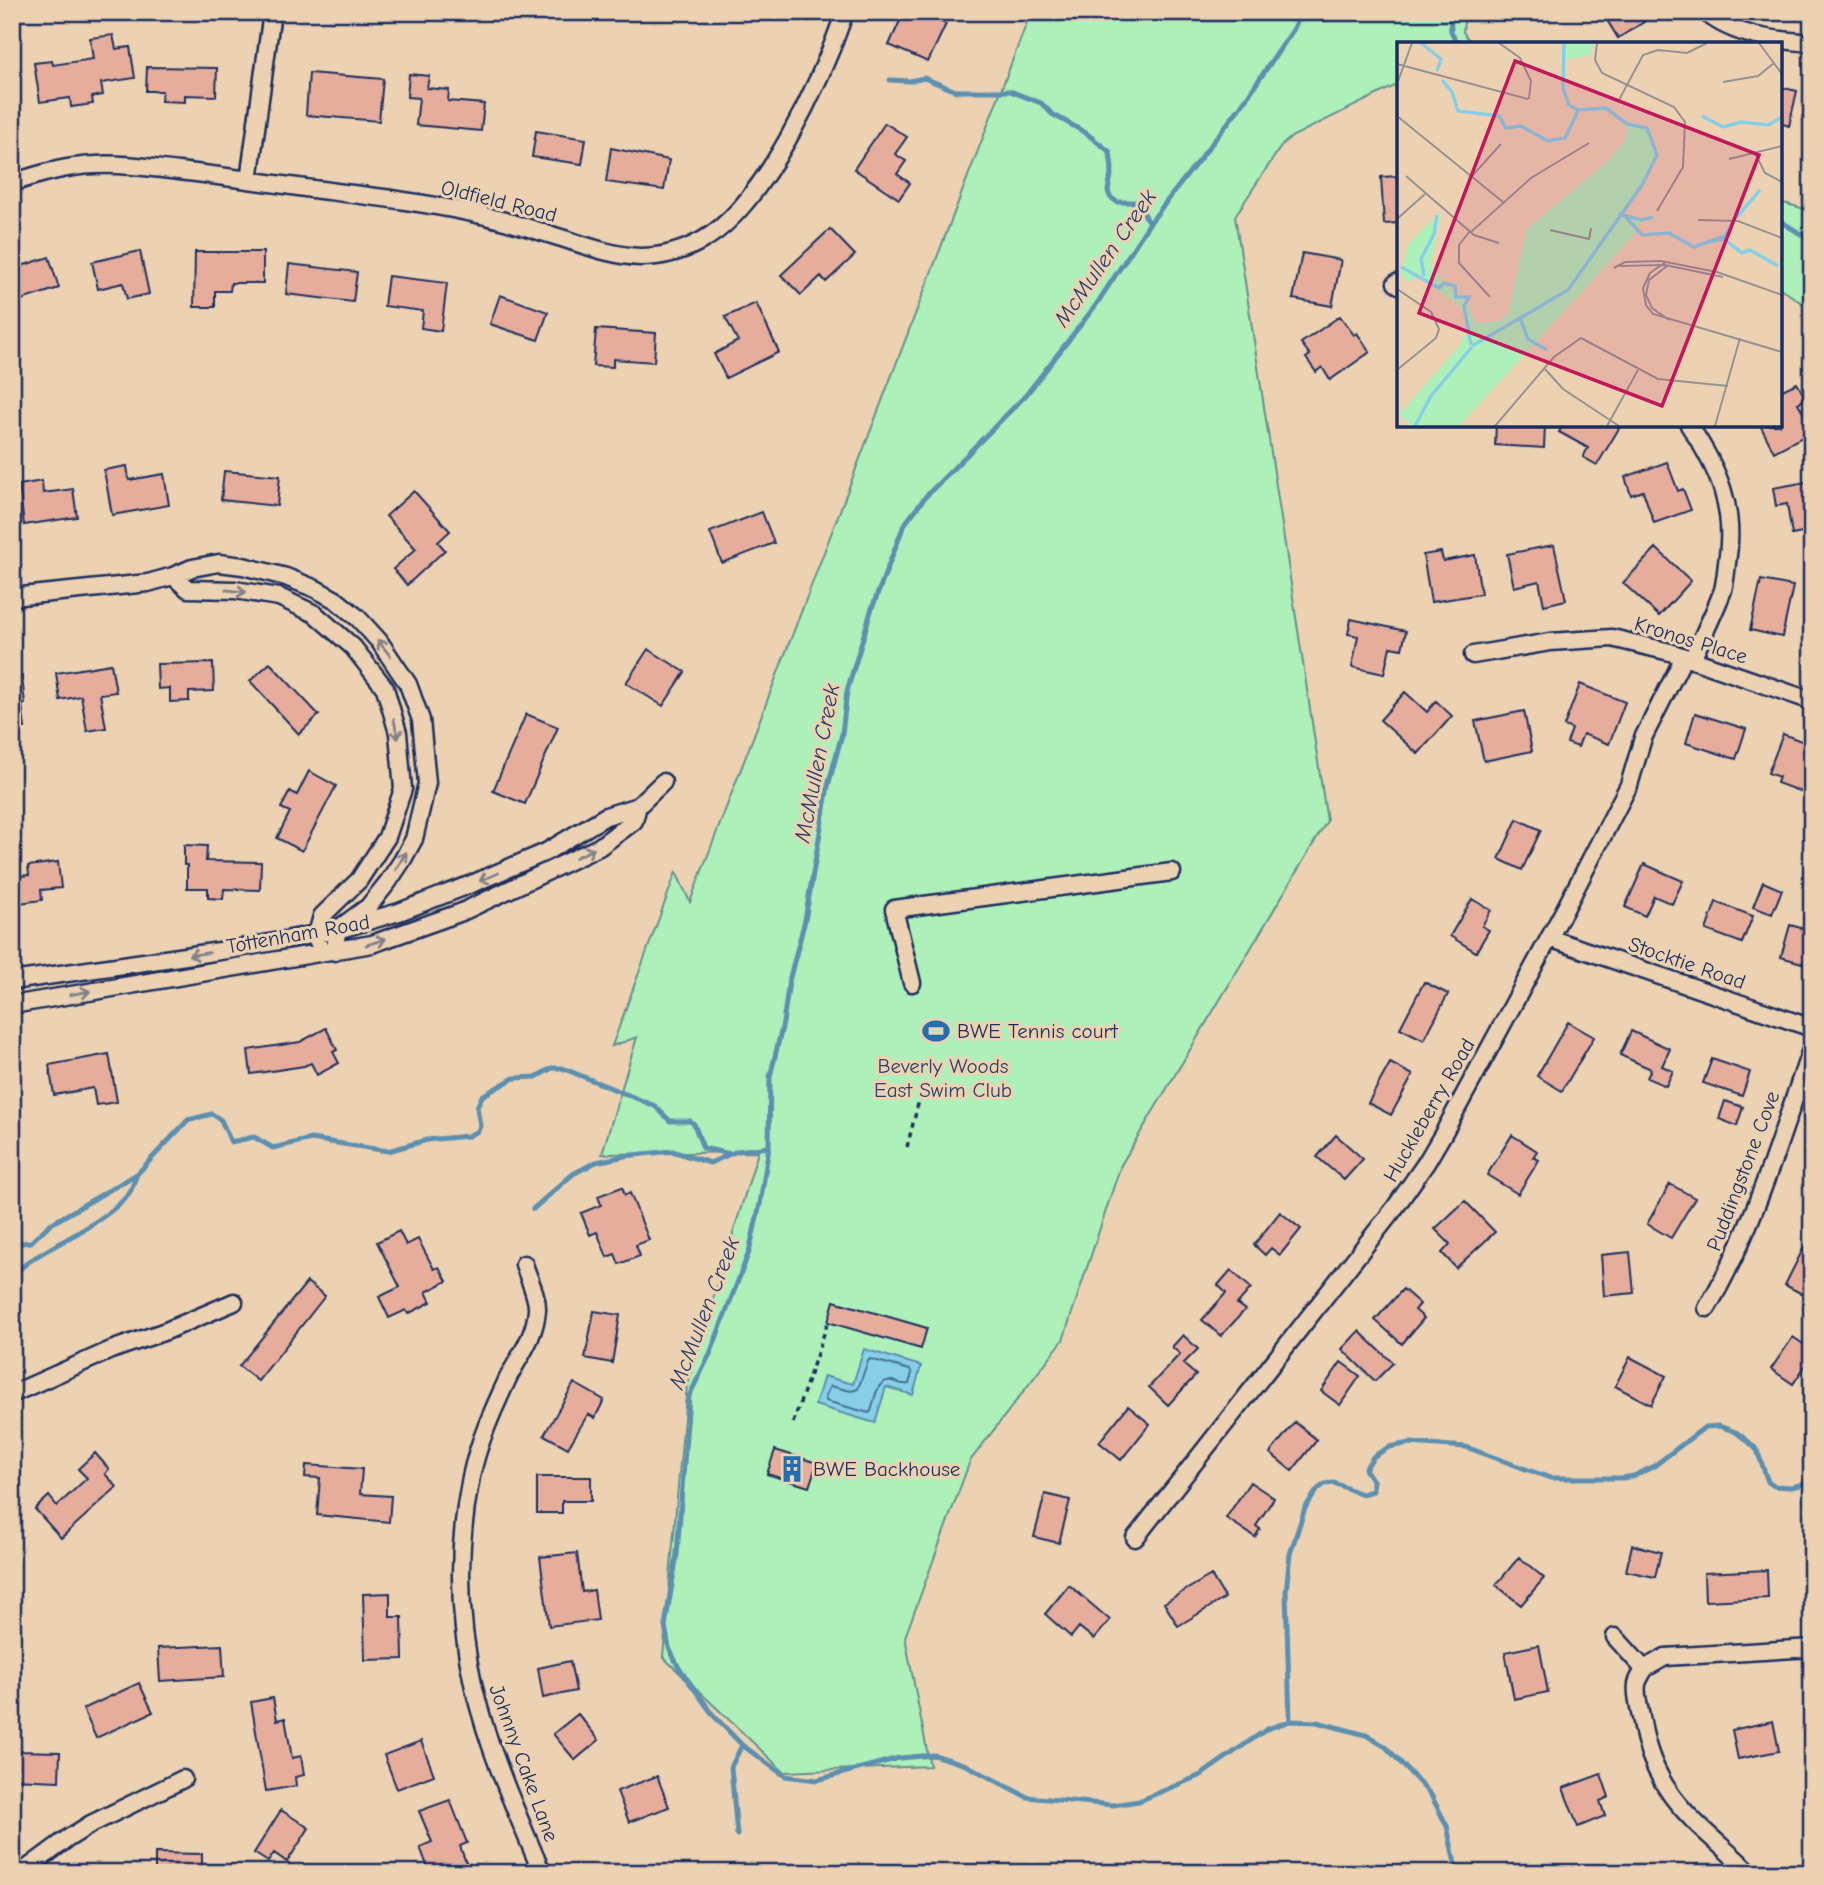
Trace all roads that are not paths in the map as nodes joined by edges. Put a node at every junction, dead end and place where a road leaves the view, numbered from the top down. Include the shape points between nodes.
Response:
1 (272, 12) edge
2 (845, 12) edge
3 (1705, 12) edge
4 (1812, 43) edge
5 (249, 180) junction
6 (12, 183) edge
7 (1690, 427) edge
8 (173, 576) junction
9 (12, 597) edge
10 (1473, 655) dead end
11 (1688, 659) junction
12 (1812, 701) edge
13 (663, 782) dead end
14 (638, 806) junction
15 (1172, 872) dead end
16 (337, 930) junction
17 (317, 934) junction
18 (1549, 937) junction
19 (327, 953) junction
20 (12, 981) edge
21 (912, 983) dead end
22 (12, 1005) edge
23 (1812, 1028) edge
24 (1812, 1047) edge
25 (524, 1264) dead end
26 (234, 1302) dead end
27 (1707, 1308) dead end
28 (12, 1394) edge
29 (1135, 1538) dead end
30 (1615, 1637) dead end
31 (1812, 1648) edge
32 (1644, 1669) junction
33 (183, 1779) dead end
34 (21, 1873) edge
35 (542, 1873) edge
36 (1751, 1873) edge

1 - 5 street
2 - 5 street, Oldfield Road via 811,97 760,183 718,231 678,251 627,256 473,213
3 - 4 street via 1745,34
5 - 6 street, Oldfield Road via 110,164 57,170
7 - 11 street, Huckleberry Road via 1723,486 1729,543 1723,589
8 - 9 street via 148,583
16 -> 8 street via 368,906 414,839 427,783 421,720 408,684 358,618 316,589 278,575 219,563
8 -> 17 street via 188,589 279,597 315,614 353,647 384,688 398,733 403,789 387,837 359,880 322,916
10 - 11 street, Kronos Place via 1550,642 1612,638
11 - 12 street, Kronos Place
11 - 18 street, Huckleberry Road via 1643,738 1629,785
13 - 14 street, Tottenham Road
14 -> 16 street, Tottenham Road via 606,816 546,852 474,883
19 -> 14 street, Tottenham Road via 372,944 462,912 599,847 634,821
15 - 21 street via 894,909
16 - 17 street, Tottenham Road
16 - 19 street
17 - 19 street
17 -> 20 street, Tottenham Road
18 - 23 street, Stocktie Road
18 - 29 street, Huckleberry Road via 1426,1163
22 -> 19 street, Tottenham Road
24 - 27 street, Puddingstone Cove via 1752,1217
25 - 35 street, Johnny Cake Lane via 537,1307 534,1329 492,1412 471,1475 463,1529 462,1614 474,1690 489,1741
26 - 28 street
30 - 32 street
31 - 32 street via 1665,1657
32 - 36 street via 1637,1685 1646,1745 1657,1773 1685,1813
33 - 34 street via 90,1824

